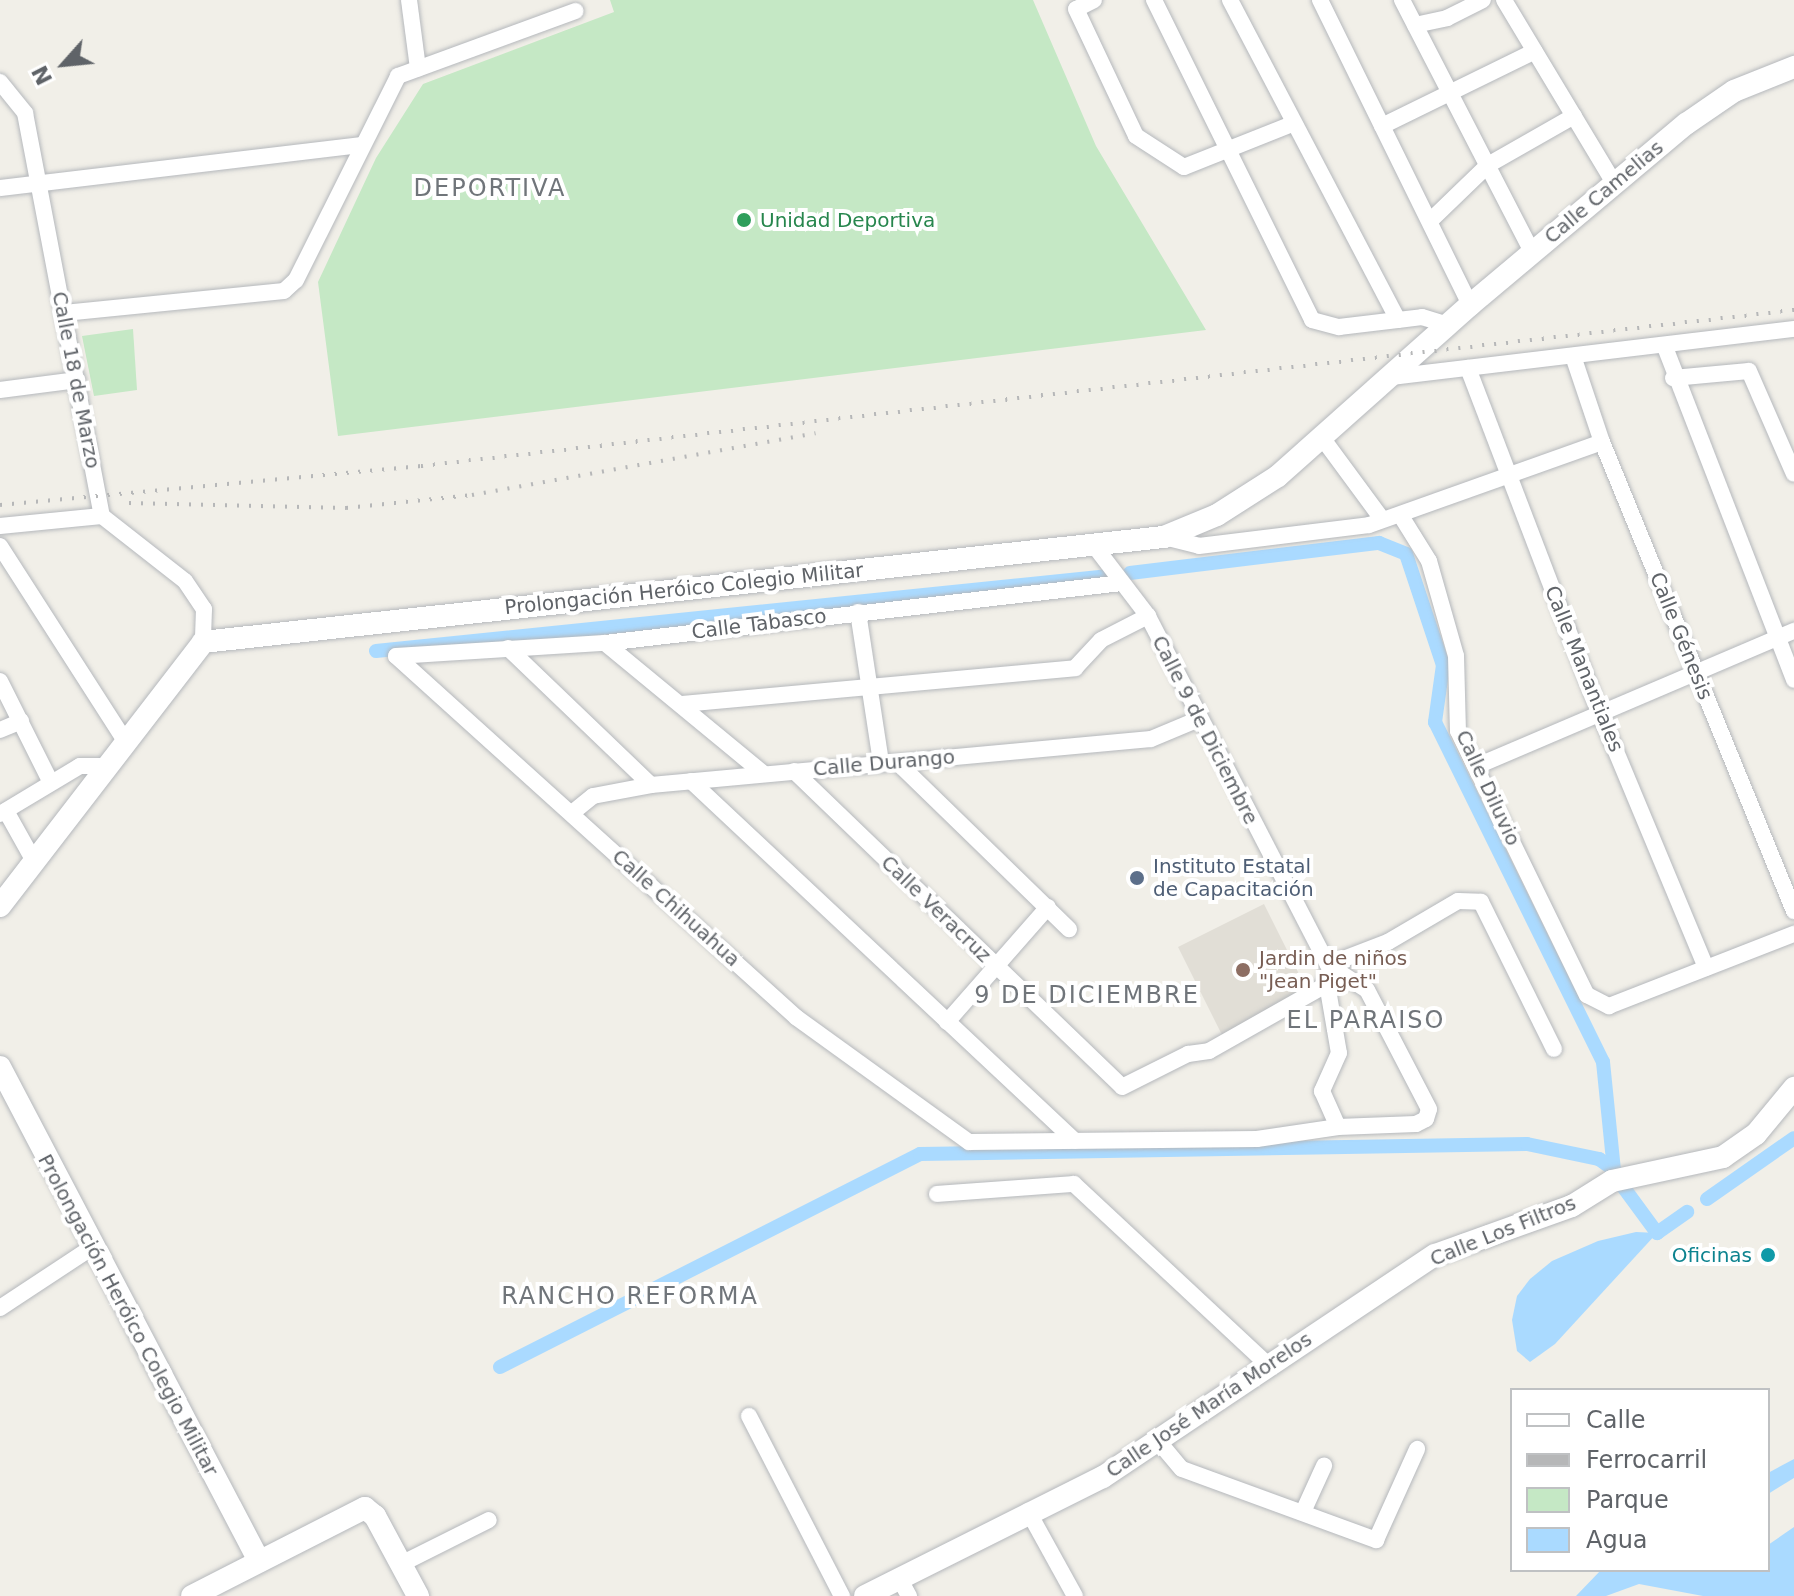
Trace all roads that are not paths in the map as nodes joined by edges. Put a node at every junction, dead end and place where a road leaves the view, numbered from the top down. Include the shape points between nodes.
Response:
1 (409, 0) edge
2 (1094, 0) edge
3 (1154, 0) edge
4 (1230, 0) edge
5 (1320, 0) edge
6 (1402, 0) edge
7 (1483, 0) edge
8 (1504, 0) edge
9 (576, 11) dead end
10 (1415, 25) junction
11 (1535, 51) junction
12 (1794, 67) edge
13 (418, 68) junction
14 (0, 82) edge
15 (1450, 92) junction
16 (1574, 116) junction
17 (1292, 124) junction
18 (1382, 126) junction
19 (360, 145) junction
20 (1227, 147) junction
21 (1488, 165) junction
22 (36, 183) junction
23 (1614, 183) junction
24 (0, 188) edge
25 (1430, 221) junction
26 (1532, 252) junction
27 (1470, 305) junction
28 (64, 313) junction
29 (1398, 320) junction
30 (1448, 325) junction
31 (1794, 329) edge
32 (1430, 341) joint
33 (1665, 347) junction
34 (1574, 359) junction
35 (1468, 368) junction
36 (1391, 377) junction
37 (1673, 378) junction
38 (77, 380) junction
39 (0, 390) edge
40 (1323, 439) junction
41 (1602, 442) junction
42 (1794, 474) edge
43 (1509, 479) junction
44 (102, 516) junction
45 (1401, 516) junction
46 (1382, 519) junction
47 (0, 526) edge
48 (1164, 537) junction
49 (1093, 544) junction
50 (0, 546) edge
51 (1122, 583) junction
52 (858, 612) junction
53 (1148, 616) junction
54 (1794, 631) edge
55 (1777, 638) junction
56 (203, 642) junction
57 (605, 643) junction
58 (508, 648) junction
59 (396, 656) joint
60 (1696, 673) junction
61 (1794, 680) edge
62 (0, 681) edge
63 (871, 688) junction
64 (682, 704) junction
65 (1600, 713) junction
66 (1199, 719) junction
67 (21, 721) junction
68 (0, 730) edge
69 (126, 742) junction
70 (889, 763) junction
71 (107, 766) junction
72 (1477, 766) junction
73 (794, 771) junction
74 (764, 774) junction
75 (50, 781) junction
76 (691, 781) junction
77 (651, 785) junction
78 (3, 813) edge
79 (572, 813) junction
80 (34, 861) junction
81 (0, 906) edge
82 (1048, 907) junction
83 (1794, 911) edge
84 (1069, 929) dead end
85 (1794, 934) edge
86 (993, 965) junction
87 (1328, 965) junction
88 (1706, 968) junction
89 (1324, 986) junction
90 (947, 1022) junction
91 (1554, 1049) dead end
92 (2, 1075) edge
93 (1794, 1088) edge
94 (1338, 1127) junction
95 (1075, 1141) junction
96 (937, 1194) dead end
97 (91, 1248) junction
98 (1376, 1290) joint
99 (0, 1308) edge
100 (1269, 1366) junction
101 (749, 1416) dead end
102 (1159, 1442) junction
103 (1417, 1449) dead end
104 (1324, 1466) dead end
105 (1028, 1511) junction
106 (1303, 1512) junction
107 (489, 1520) dead end
108 (259, 1561) junction
109 (401, 1564) junction
110 (904, 1587) edge
111 (192, 1596) edge
112 (418, 1596) edge
113 (842, 1596) edge
114 (865, 1596) edge
115 (1075, 1596) edge

1 - 13 street
2 - 20 street via 1076,9 1136,136 1184,167
3 - 20 street
4 - 17 street
5 - 18 street
6 - 10 street
7 - 10 street via 1447,18
8 - 11 street
9 - 13 street
10 - 15 street
11 - 15 street
11 - 16 street
12 - 23 street, Calle Camelias via 1734,91
13 - 19 street via 398,76
14 - 22 street, Calle 18 de Marzo via 25,113
15 - 18 street
15 - 21 street
16 - 21 street
16 - 23 street
17 - 20 street
17 - 29 street
18 - 25 street
19 - 22 street
19 - 28 street via 296,280 284,291
20 - 29 street via 1312,320 1339,327
21 - 25 street
21 - 26 street
22 - 24 street
22 - 28 street, Calle 18 de Marzo
23 - 26 street, Calle Camelias
25 - 27 street
26 - 27 street, Calle Camelias
27 - 30 street, Calle Camelias
28 - 38 street, Calle 18 de Marzo
29 - 30 street via 1422,317
30 - 32 street, Calle Camelias
31 - 33 street
32 - 36 street, Prolongación Heróico Colegio Militar
33 - 34 street
33 - 37 street
34 - 35 street
34 - 41 street, Calle Génesis
35 - 36 street
35 - 43 street, Calle Manantiales
36 - 40 street, Prolongación Heróico Colegio Militar
37 - 42 street via 1749,371
37 - 55 street
38 - 39 street
38 - 44 street, Calle 18 de Marzo
40 - 46 street
40 - 48 street, Prolongación Heróico Colegio Militar via 1217,515
41 - 43 street
41 - 60 street, Calle Génesis
43 - 45 street
43 - 65 street, Calle Manantiales
44 - 47 street
44 - 56 street via 185,581 204,609
45 - 46 street
45 - 72 street, Calle Diluvio via 1429,561 1456,656 1458,731
46 - 48 street via 1369,525 1199,546
48 - 49 street, Prolongación Heróico Colegio Militar
49 - 51 street
49 - 56 street, Prolongación Heróico Colegio Militar
50 - 69 street
51 - 52 street, Calle Tabasco
51 - 53 street, Calle 9 de Diciembre
52 - 57 street, Calle Tabasco
52 - 63 street
53 - 63 street via 1101,640 1075,668
53 - 66 street, Calle 9 de Diciembre
54 - 55 street
55 - 60 street
55 - 61 street
56 - 69 street
57 - 58 street, Calle Tabasco
57 - 64 street
58 - 59 street, Calle Tabasco
58 - 77 street
59 - 79 street, Calle Chihuahua
60 - 65 street
60 - 83 street, Calle Génesis
62 - 67 street
63 - 64 street
63 - 70 street
64 - 74 street
65 - 72 street
65 - 88 street, Calle Manantiales
66 - 70 street, Calle Durango via 1151,739
66 - 87 street, Calle 9 de Diciembre
67 - 68 street
67 - 75 street
69 - 71 street
70 - 73 street, Calle Durango
70 - 82 street
71 - 75 street via 80,766
71 - 80 street
72 - 88 street, Calle Diluvio via 1587,995 1597,1004 1609,1006
73 - 74 street, Calle Durango
73 - 86 street, Calle Veracruz
74 - 76 street, Calle Durango
75 - 78 street
76 - 77 street, Calle Durango
76 - 90 street
77 - 79 street, Calle Durango via 593,796
78 - 80 street
79 - 95 street, Calle Chihuahua via 797,1018 969,1142
80 - 81 street
82 - 84 street
82 - 86 street
85 - 88 street
86 - 89 street, Calle Veracruz via 1122,1087 1131,1087 1188,1054 1209,1051
86 - 90 street
87 - 89 street
87 - 91 street via 1388,942 1458,901 1481,902
87 - 94 street, Calle 9 de Diciembre via 1367,990 1429,1109 1426,1119 1416,1124
89 - 94 street via 1339,1053 1322,1091
90 - 95 street
92 - 97 street, Prolongación Heróico Colegio Militar
93 - 98 street, Calle Los Filtros via 1756,1134 1723,1157 1612,1181 1572,1206 1435,1255
94 - 95 street via 1257,1139
96 - 100 street via 1074,1184
97 - 99 street
97 - 108 street, Prolongación Heróico Colegio Militar
98 - 100 street, Calle José María Morelos
100 - 102 street, Calle José María Morelos
101 - 113 street
102 - 105 street, Calle José María Morelos via 1103,1477
102 - 106 street via 1182,1469
103 - 106 street via 1376,1540
104 - 106 street
105 - 110 street, Calle José María Morelos
105 - 115 street
107 - 109 street
108 - 109 street via 365,1508 375,1516
108 - 111 street
109 - 112 street
110 - 114 street, Calle José María Morelos

